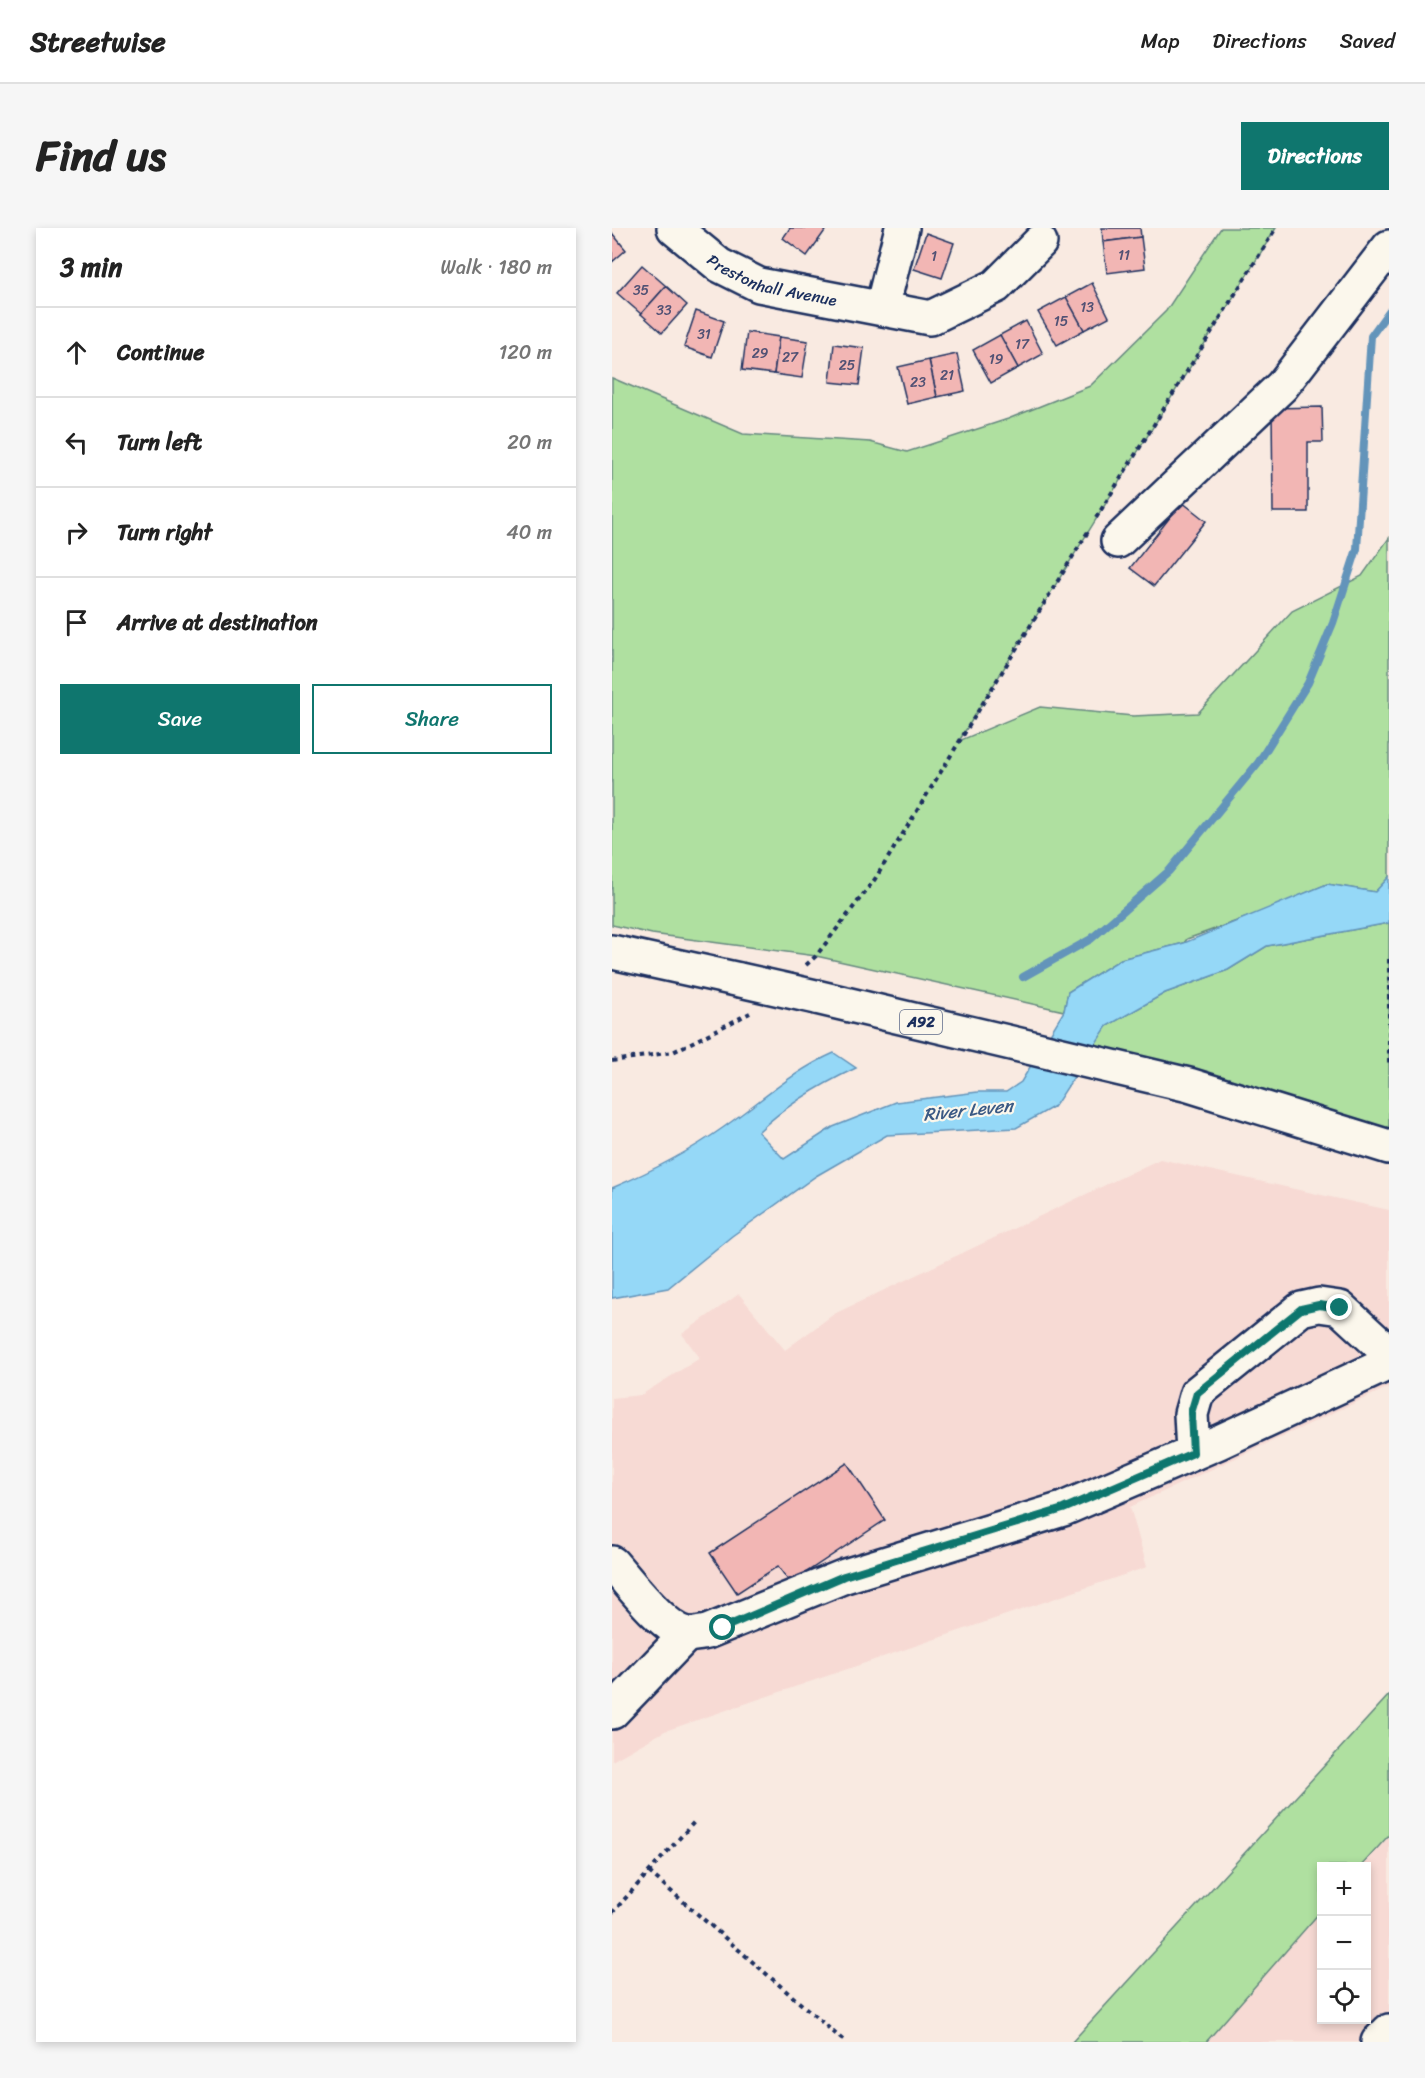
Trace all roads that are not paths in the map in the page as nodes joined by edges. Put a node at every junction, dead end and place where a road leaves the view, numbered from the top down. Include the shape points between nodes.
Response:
1 (674, 228) edge
2 (902, 228) edge
3 (1040, 242) dead end
4 (1389, 247) edge
5 (882, 308) junction
6 (1118, 541) dead end
7 (612, 952) edge
8 (1389, 1147) edge
9 (1389, 1353) edge
10 (1389, 1363) edge
11 (1193, 1453) junction
12 (612, 1563) edge
13 (687, 1634) junction
14 (612, 1712) edge
15 (1389, 2031) edge
16 (1378, 2042) edge

1 - 5 main road, Prestonhall Avenue via 719,265 759,285
2 - 5 main road
3 - 5 main road, Prestonhall Avenue via 996,286 930,318
4 - 6 main road via 1282,386
7 - 8 main road, A92, bridge via 1189,1085
9 - 11 main road via 1340,1308 1319,1305 1301,1309 1197,1393 1191,1413
10 - 11 main road
11 - 13 main road via 1063,1509 844,1576 723,1628
12 - 13 main road via 659,1615
13 - 14 main road
15 - 16 main road

